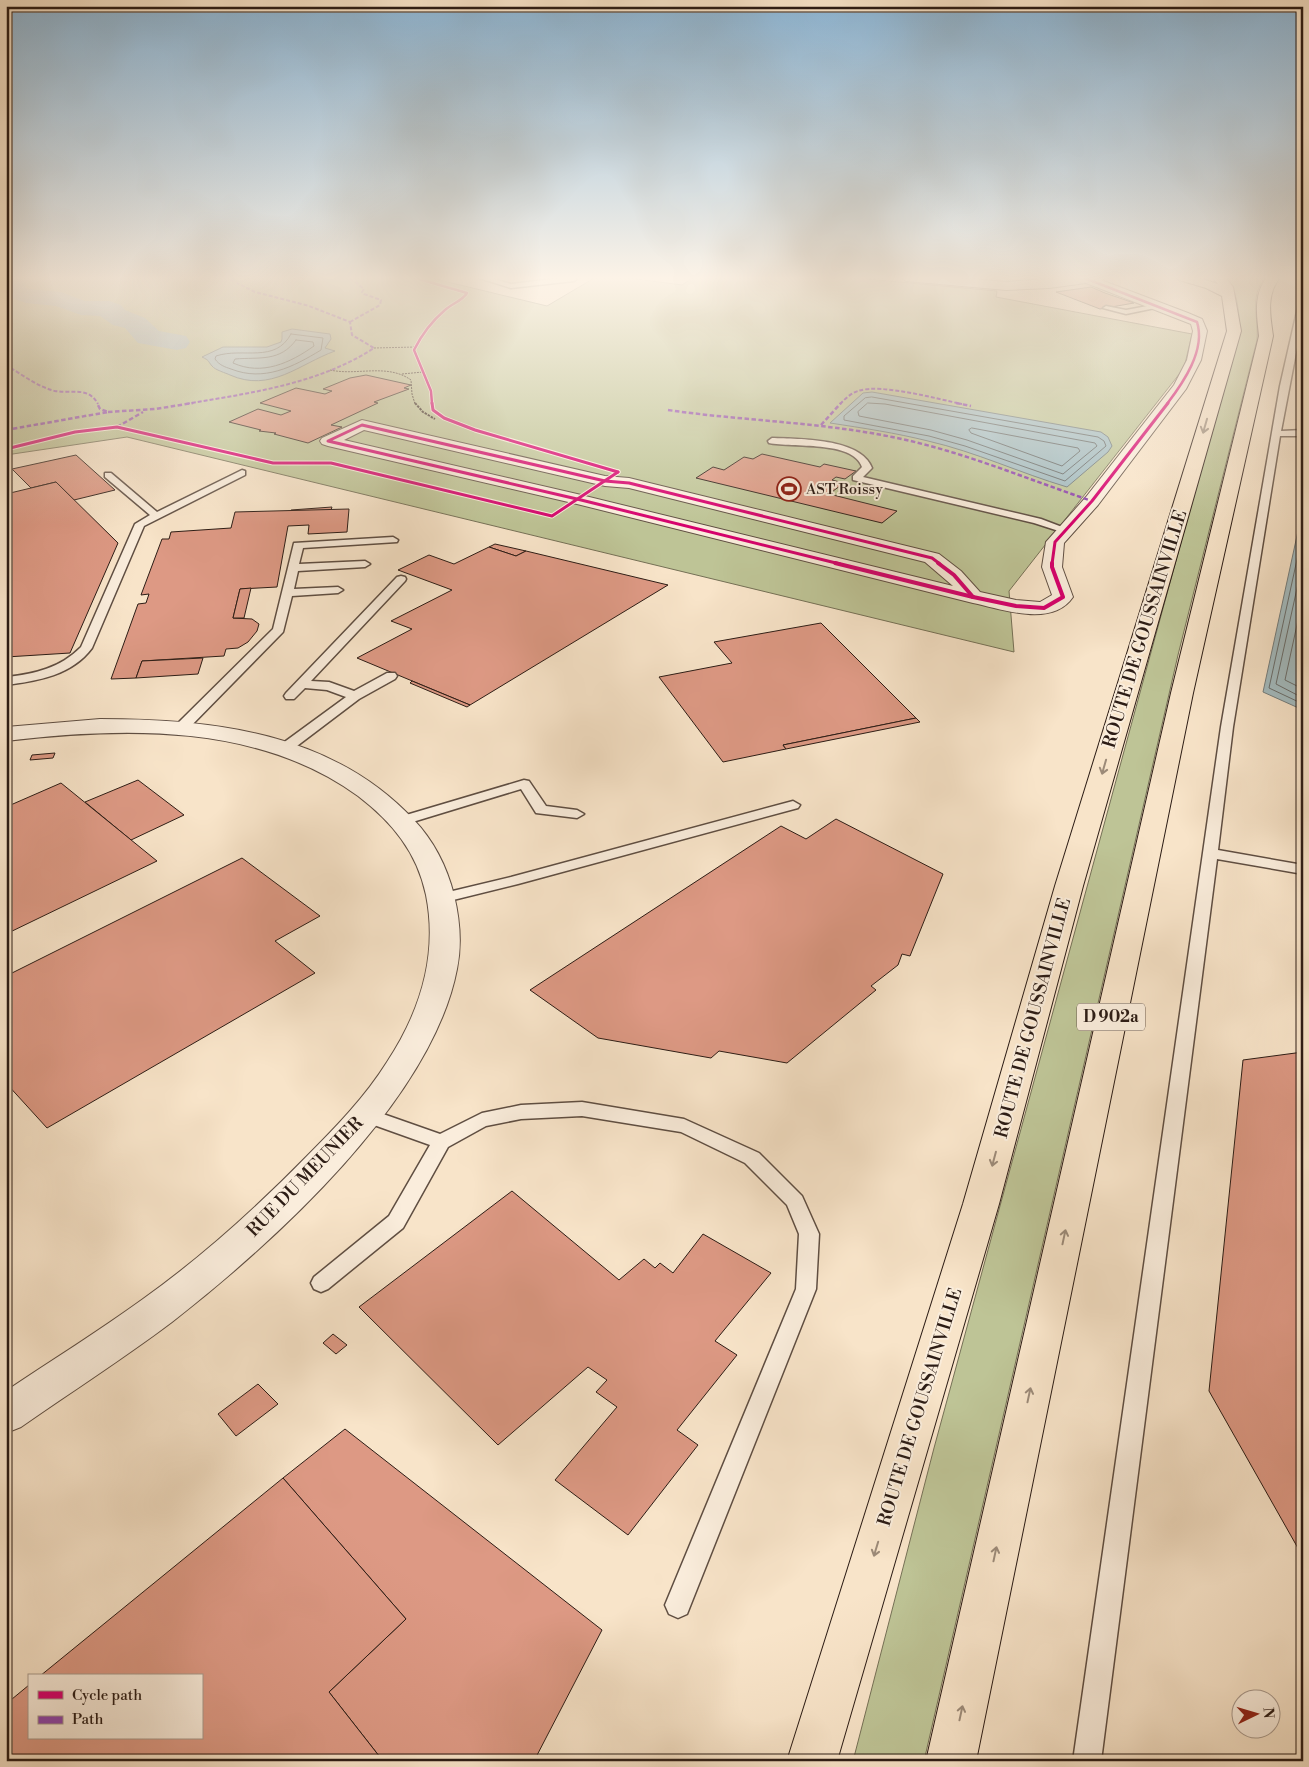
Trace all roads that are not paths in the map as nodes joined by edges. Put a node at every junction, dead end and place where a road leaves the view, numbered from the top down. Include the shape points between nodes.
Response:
1 (1194, 359) edge
2 (1226, 359) edge
3 (1260, 359) edge
4 (1291, 359) edge
5 (471, 433) road end
6 (1303, 433) edge
7 (1276, 434) junction
8 (772, 441) dead end
9 (242, 473) dead end
10 (108, 475) dead end
11 (628, 483) junction
12 (155, 515) junction
13 (1065, 530) junction
14 (393, 540) dead end
15 (365, 564) dead end
16 (293, 568) junction
17 (401, 579) dead end
18 (338, 590) dead end
19 (288, 593) junction
20 (973, 597) junction
21 (390, 676) dead end
22 (6, 680) edge
23 (302, 684) junction
24 (290, 696) dead end
25 (355, 696) junction
26 (181, 728) junction
27 (6, 734) edge
28 (284, 749) junction
29 (793, 805) dead end
30 (576, 814) dead end
31 (401, 821) junction
32 (1210, 853) junction
33 (1303, 870) edge
34 (441, 898) junction
35 (366, 1115) junction
36 (441, 1142) junction
37 (321, 1283) dead end
38 (6, 1414) edge
39 (678, 1605) dead end
40 (812, 1761) edge
41 (950, 1761) edge
42 (1087, 1761) edge

1 - 13 street via 1181,386 1160,415
2 -> 40 main road, ROUTE DE GOUSSAINVILLE via 1069,886 981,1204
41 -> 3 main road, D 902a via 1182,692
4 - 7 lane
5 - 11 street via 614,474
6 - 7 lane
7 - 32 lane via 1227,727
8 - 13 lane via 814,444 853,453 863,458 867,468 856,478
9 - 12 lane
10 - 12 lane
11 - 20 street via 932,558 954,575
11 - 20 street via 605,481 362,425 328,441
12 - 22 lane via 140,524 86,648 77,659 43,676
13 - 20 street via 1056,542 1052,567 1063,597 1044,608
14 - 16 lane via 298,545
15 - 16 lane
16 - 19 lane
17 - 23 lane
18 - 19 lane
19 - 26 lane via 279,630
21 - 25 lane
23 - 24 lane
23 - 25 lane via 330,686
25 - 28 lane
26 - 27 street, RUE DU MEUNIER via 107,725
26 - 28 street, RUE DU MEUNIER via 241,737
28 - 31 street, RUE DU MEUNIER via 311,758 348,777
29 - 34 lane
30 - 31 lane via 541,810 524,784
31 - 34 street, RUE DU MEUNIER via 420,846
32 - 33 lane
32 - 42 lane
34 - 35 street, RUE DU MEUNIER via 445,932 443,968 428,1014 405,1061
35 - 36 lane
35 - 38 street, RUE DU MEUNIER via 321,1165 248,1236 180,1293
36 - 37 lane via 396,1222
36 - 39 lane via 482,1120 522,1112 582,1109 601,1112 684,1126 752,1158 795,1201 809,1234 806,1289

